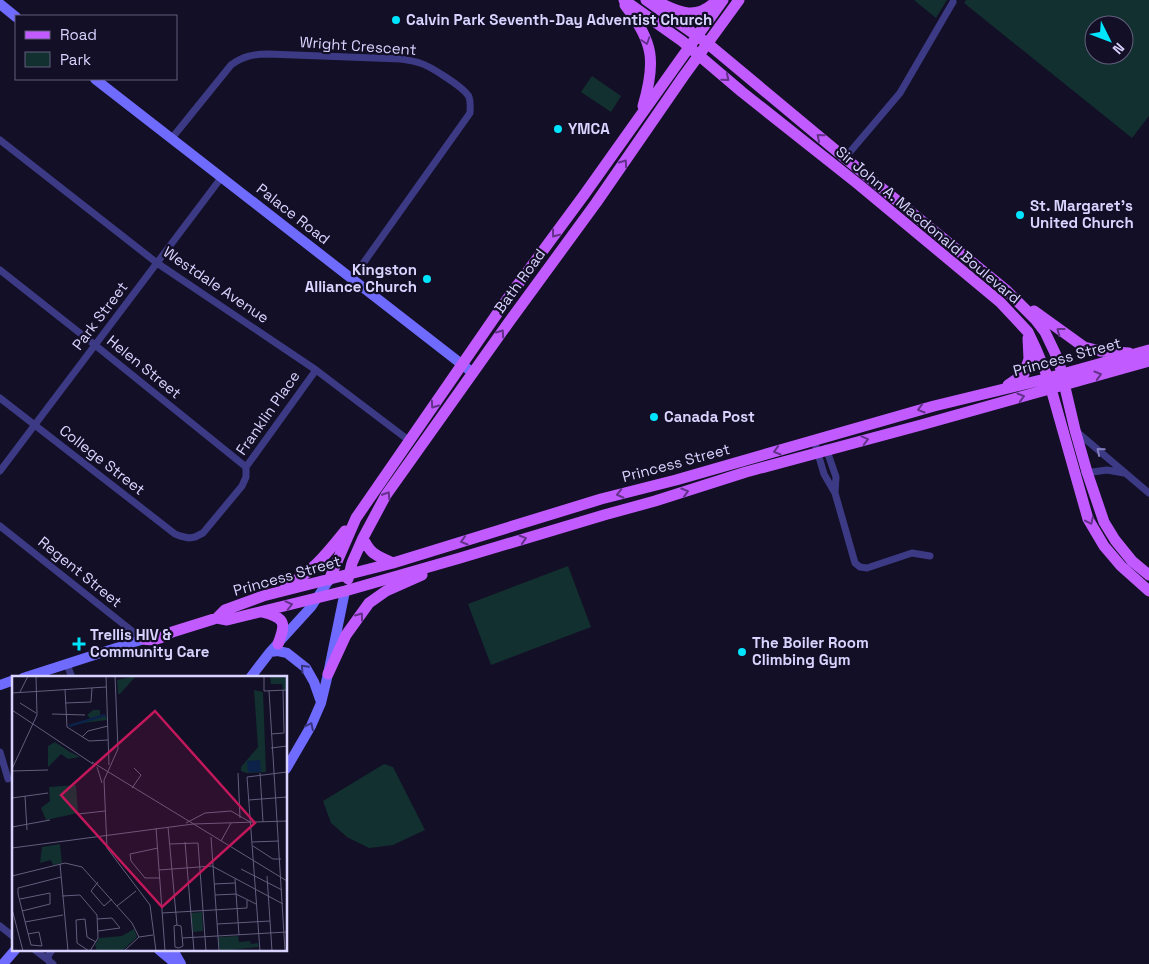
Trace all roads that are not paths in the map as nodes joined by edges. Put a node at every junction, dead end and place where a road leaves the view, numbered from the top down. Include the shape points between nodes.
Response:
1 (622, 0) edge
2 (646, 0) edge
3 (654, 0) edge
4 (717, 0) edge
5 (723, 0) edge
6 (739, 0) edge
7 (953, 2) dead end
8 (0, 4) edge
9 (15, 16) edge
10 (697, 36) junction
11 (707, 43) junction
12 (689, 47) junction
13 (698, 55) junction
14 (96, 80) edge
15 (640, 116) junction
16 (172, 138) junction
17 (0, 140) edge
18 (845, 158) junction
19 (837, 168) junction
20 (222, 178) junction
21 (157, 263) junction
22 (0, 270) edge
23 (352, 279) junction
24 (1006, 290) junction
25 (1028, 332) junction
26 (95, 344) junction
27 (1144, 352) edge
28 (1149, 361) edge
29 (462, 365) junction
30 (316, 370) junction
31 (473, 373) junction
32 (1063, 379) junction
33 (1049, 383) junction
34 (1002, 389) junction
35 (0, 398) edge
36 (34, 425) junction
37 (1074, 430) junction
38 (819, 438) junction
39 (409, 441) junction
40 (419, 448) junction
41 (822, 451) junction
42 (246, 467) junction
43 (0, 471) edge
44 (1081, 473) junction
45 (1125, 473) junction
46 (1149, 493) edge
47 (356, 518) junction
48 (0, 526) edge
49 (190, 538) joint
50 (363, 538) junction
51 (930, 556) dead end
52 (460, 558) junction
53 (393, 562) junction
54 (349, 574) junction
55 (1149, 575) edge
56 (329, 580) junction
57 (345, 590) junction
58 (1149, 591) edge
59 (263, 596) junction
60 (318, 598) junction
61 (260, 612) junction
62 (217, 618) junction
63 (143, 640) junction
64 (274, 648) junction
65 (67, 664) junction
66 (328, 674) junction
67 (29, 676) edge
68 (71, 676) edge
69 (252, 676) edge
70 (12, 681) edge
71 (0, 685) edge
72 (321, 703) junction
73 (0, 752) edge
74 (288, 765) edge
75 (8, 779) dead end
76 (0, 926) edge
77 (12, 935) edge
78 (13, 952) edge
79 (38, 952) edge
80 (161, 952) edge
81 (174, 952) edge
82 (51, 962) edge
83 (3, 964) edge
84 (176, 964) edge
85 (181, 964) edge

1 - 12 main road, Sir John A. Macdonald Boulevard
1 -> 15 main road via 637,20 651,59
2 - 10 main road, Sir John A. Macdonald Boulevard
3 - 4 main road via 685,13 697,13
5 - 10 main road, Bath Road
6 - 11 main road, Bath Road
7 - 18 street via 900,93
8 - 9 main road
10 - 11 main road, Sir John A. Macdonald Boulevard
10 - 12 main road, Bath Road
11 - 13 main road, Bath Road
18 -> 11 main road, Sir John A. Macdonald Boulevard
12 - 13 main road, Sir John A. Macdonald Boulevard
12 - 15 main road, Bath Road
13 -> 19 main road, Sir John A. Macdonald Boulevard
31 -> 13 main road, Bath Road
14 - 16 main road, Palace Road
15 -> 29 main road, Bath Road
16 - 20 main road, Palace Road
16 - 23 street, Wright Crescent via 228,68 237,60 252,55 420,62 465,91 469,96 470,113
17 - 21 street, Westdale Avenue
18 - 19 street
18 - 24 main road, Sir John A. Macdonald Boulevard
19 - 25 main road, Sir John A. Macdonald Boulevard via 1000,302
20 - 21 street, Park Street
20 - 23 main road, Palace Road
21 - 26 street, Park Street
21 - 30 street, Westdale Avenue
22 - 26 street, Helen Street
23 - 29 main road, Palace Road
27 -> 24 main road via 1100,351 1084,347
24 - 32 main road, Sir John A. Macdonald Boulevard via 1045,332
25 - 33 main road, Sir John A. Macdonald Boulevard
25 - 34 main road via 1029,359 1024,374
26 - 36 street, Park Street
26 - 42 street, Helen Street
27 - 32 main road, Princess Street
32 -> 28 main road, Princess Street
29 - 31 main road, Palace Road
29 -> 39 main road, Bath Road
30 - 39 street, Westdale Avenue
30 - 42 street, Franklin Place
31 - 40 main road, Bath Road
32 - 33 main road, Princess Street
32 - 37 main road, Sir John A. Macdonald Boulevard
33 - 34 main road, Princess Street
41 -> 33 main road, Princess Street
33 - 44 main road, Sir John A. Macdonald Boulevard
34 -> 38 main road, Princess Street
35 - 36 street, College Street
36 - 43 street, Park Street
36 - 49 street, College Street via 175,534
37 - 44 main road, Sir John A. Macdonald Boulevard
45 -> 37 street
38 - 41 street
38 -> 53 main road, Princess Street
39 - 40 street, Westdale Avenue
39 - 47 main road, Bath Road
50 -> 40 main road, Bath Road via 386,495
41 - 51 street via 824,474 835,493 855,563 867,568 912,553
52 -> 41 main road, Princess Street
42 - 49 street, Franklin Place via 242,486 207,530
44 - 45 street via 1107,470
44 - 55 main road, Sir John A. Macdonald Boulevard via 1111,534 1132,561
44 -> 58 main road, Sir John A. Macdonald Boulevard via 1088,519 1104,546
45 - 46 street
47 - 56 main road, Bath Road
47 - 59 main road via 329,552 302,577
48 - 63 street, Regent Street
50 - 53 main road via 372,553
50 - 54 main road, Bath Road
52 - 57 main road, Princess Street
66 -> 52 main road via 346,635 376,597
53 - 54 main road, Princess Street
54 - 56 main road, Princess Street
54 - 57 main road, Bath Road
56 - 59 main road, Princess Street
56 - 60 main road
57 - 60 main road, Princess Street
57 - 66 main road
59 - 62 main road, Princess Street via 225,610
61 -> 60 main road, Princess Street
60 - 64 main road
61 - 62 main road, Princess Street via 227,620
61 - 64 main road via 272,615 284,626
62 - 63 main road, Princess Street via 169,633 161,630
63 - 65 main road, Princess Street
64 - 69 main road
72 -> 64 main road via 306,668 287,653
65 - 67 main road, Princess Street
65 - 68 street
66 - 72 main road
70 - 71 main road
74 -> 72 main road
73 - 75 street
76 - 77 street
78 - 83 main road
79 - 82 street
80 - 84 main road
81 - 85 main road

